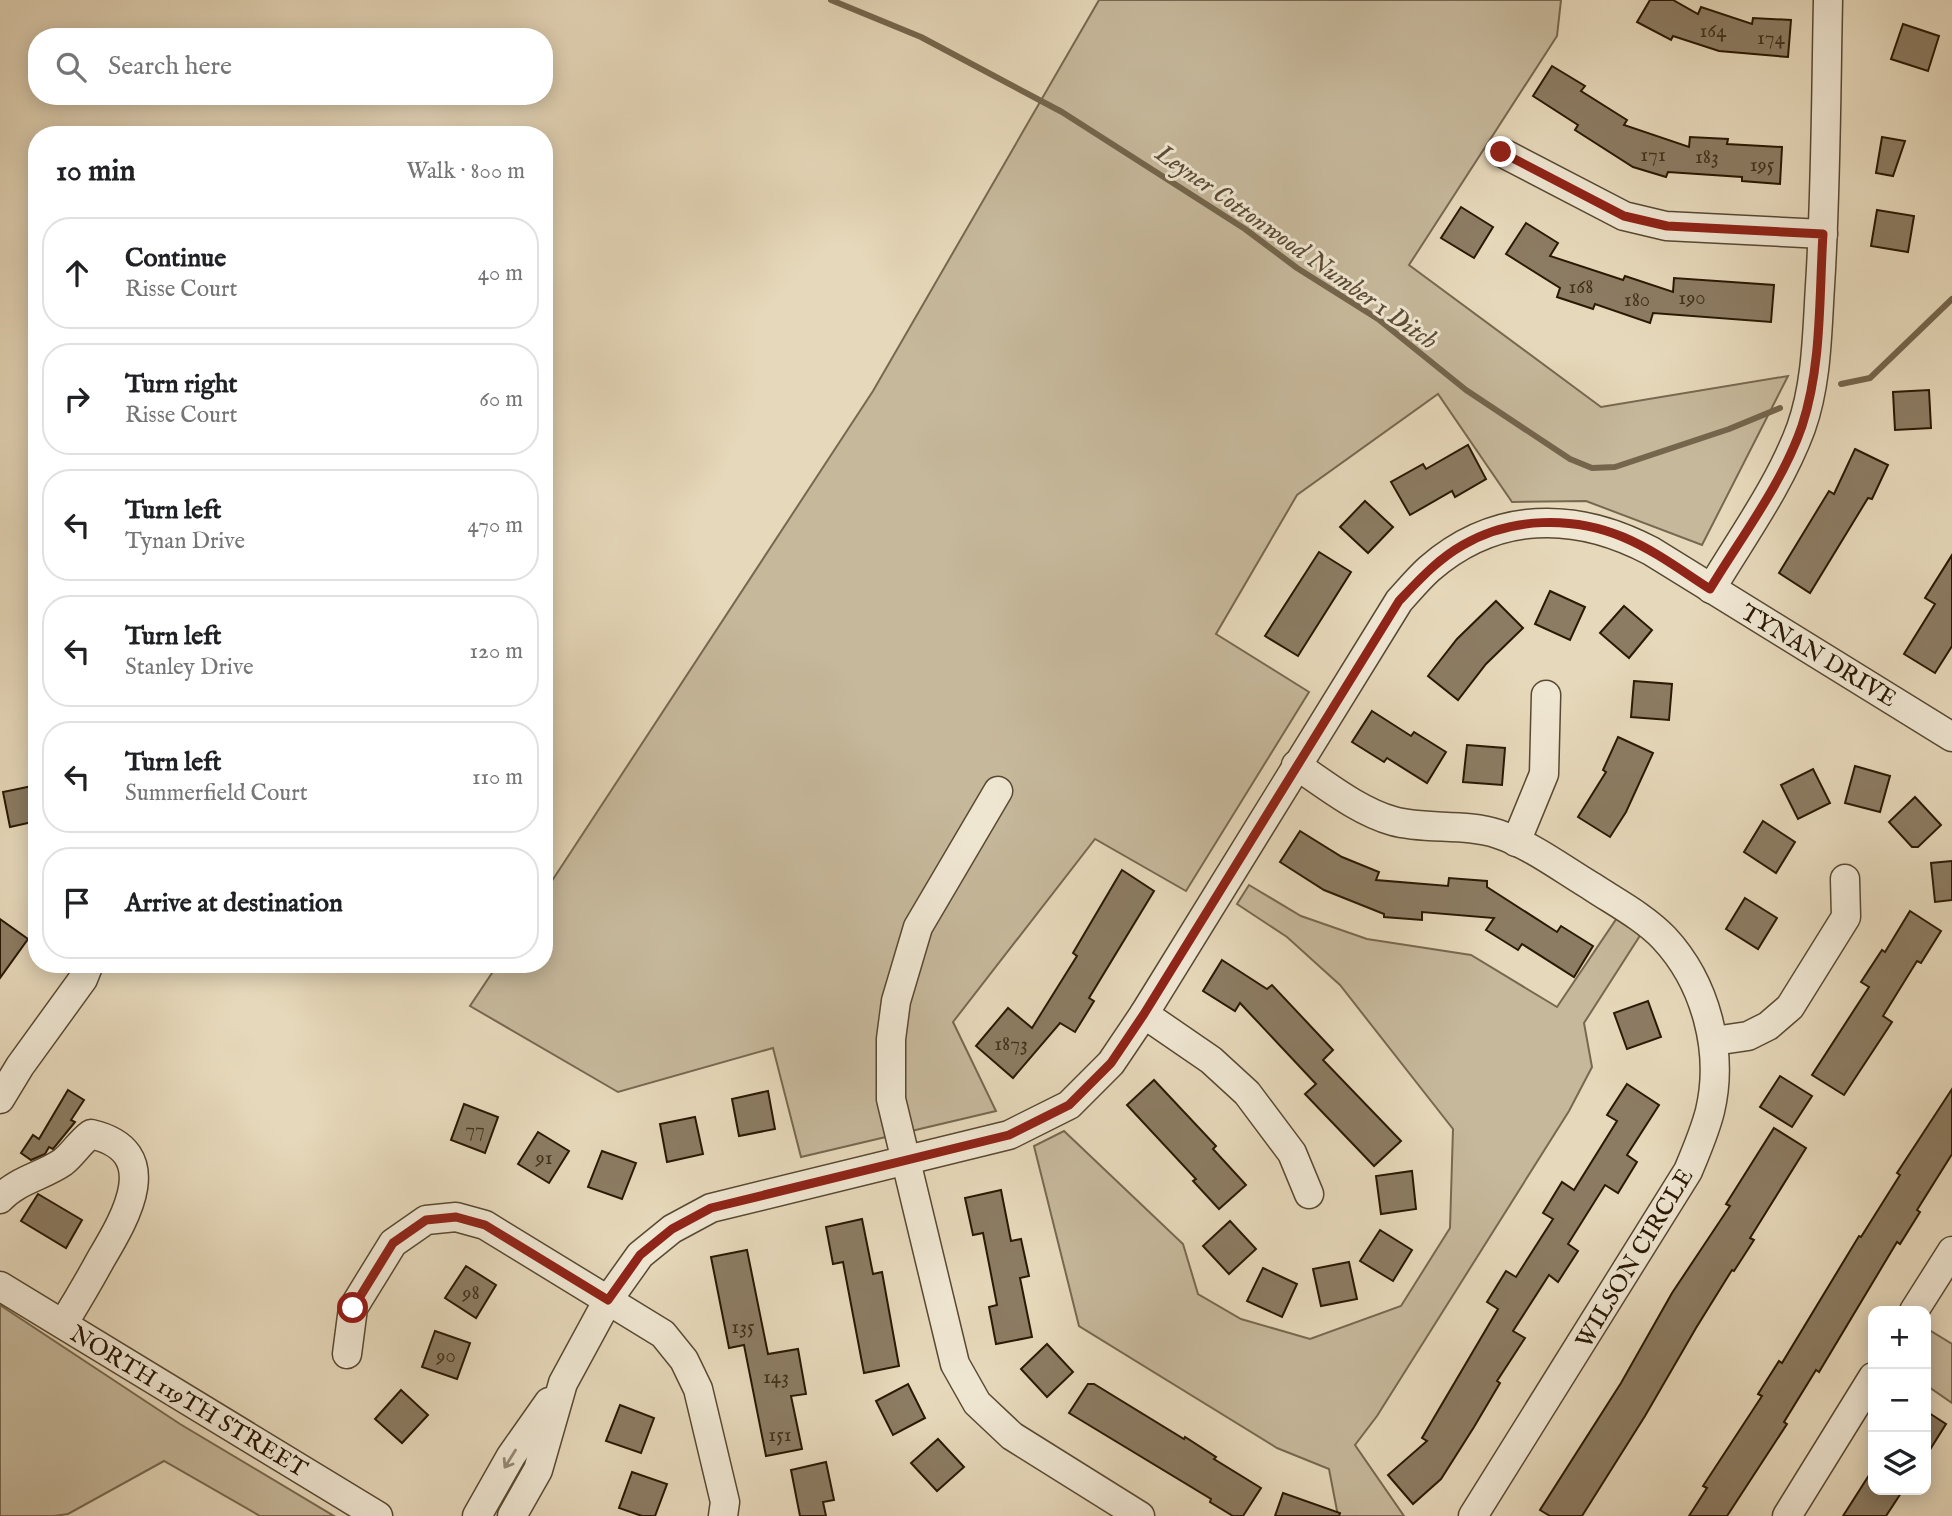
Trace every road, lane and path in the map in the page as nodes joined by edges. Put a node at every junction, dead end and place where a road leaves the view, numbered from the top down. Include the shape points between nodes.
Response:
1 (1828, 0) edge
2 (1501, 152) dead end
3 (1823, 234) junction
4 (1710, 589) junction
5 (1546, 695) dead end
6 (1952, 737) edge
7 (1296, 765) junction
8 (998, 791) dead end
9 (1516, 842) junction
10 (1845, 879) dead end
11 (85, 973) edge
12 (1144, 1014) junction
13 (1714, 1041) junction
14 (0, 1099) edge
15 (905, 1161) junction
16 (1309, 1194) dead end
17 (0, 1199) edge
18 (1952, 1251) edge
19 (0, 1286) edge
20 (608, 1300) junction
21 (1917, 1306) edge
22 (63, 1324) junction
23 (347, 1354) dead end
24 (563, 1383) junction
25 (1868, 1385) edge
26 (1129, 1513) edge
27 (377, 1516) edge
28 (477, 1516) edge
29 (512, 1516) edge
30 (723, 1516) edge
31 (1473, 1516) edge
32 (1787, 1516) edge

1 - 3 street
2 - 3 street via 1624,216 1667,226
3 - 4 street via 1815,361 1802,425 1787,463
4 - 6 street, TYNAN DRIVE
4 - 7 street, TYNAN DRIVE via 1651,551 1594,527 1551,522 1506,527 1464,544 1429,569 1399,601
5 - 9 street via 1544,774
7 - 9 street, WILSON CIRCLE via 1356,804 1393,821 1471,829
7 - 12 street, TYNAN DRIVE
8 - 15 street via 918,927 896,1001 891,1099
9 - 13 street, WILSON CIRCLE via 1635,914 1663,937 1684,963
10 - 13 street via 1846,917 1790,1007 1748,1036
11 - 14 street
12 - 15 street, TYNAN DRIVE via 1111,1063 1069,1105 1009,1135
12 - 16 street via 1211,1060 1247,1093 1292,1153
13 - 31 street, WILSON CIRCLE via 1710,1112 1688,1171
15 - 20 street, TYNAN DRIVE via 711,1208 672,1229 640,1255
15 - 26 street via 955,1364 977,1403 1012,1436
17 - 22 street via 9,1189 63,1161 91,1134 108,1138 127,1151 134,1170 134,1194 124,1221
18 - 21 street
19 - 22 street, NORTH 119TH STREET
20 - 23 street via 485,1225 456,1217 426,1220 393,1243 353,1308
20 - 24 street, TYNAN DRIVE
20 - 30 street via 663,1334 684,1360 698,1389 725,1502
22 - 27 street, NORTH 119TH STREET
24 -> 28 street via 511,1456
24 - 29 street, TYNAN DRIVE via 538,1470
25 - 32 street

